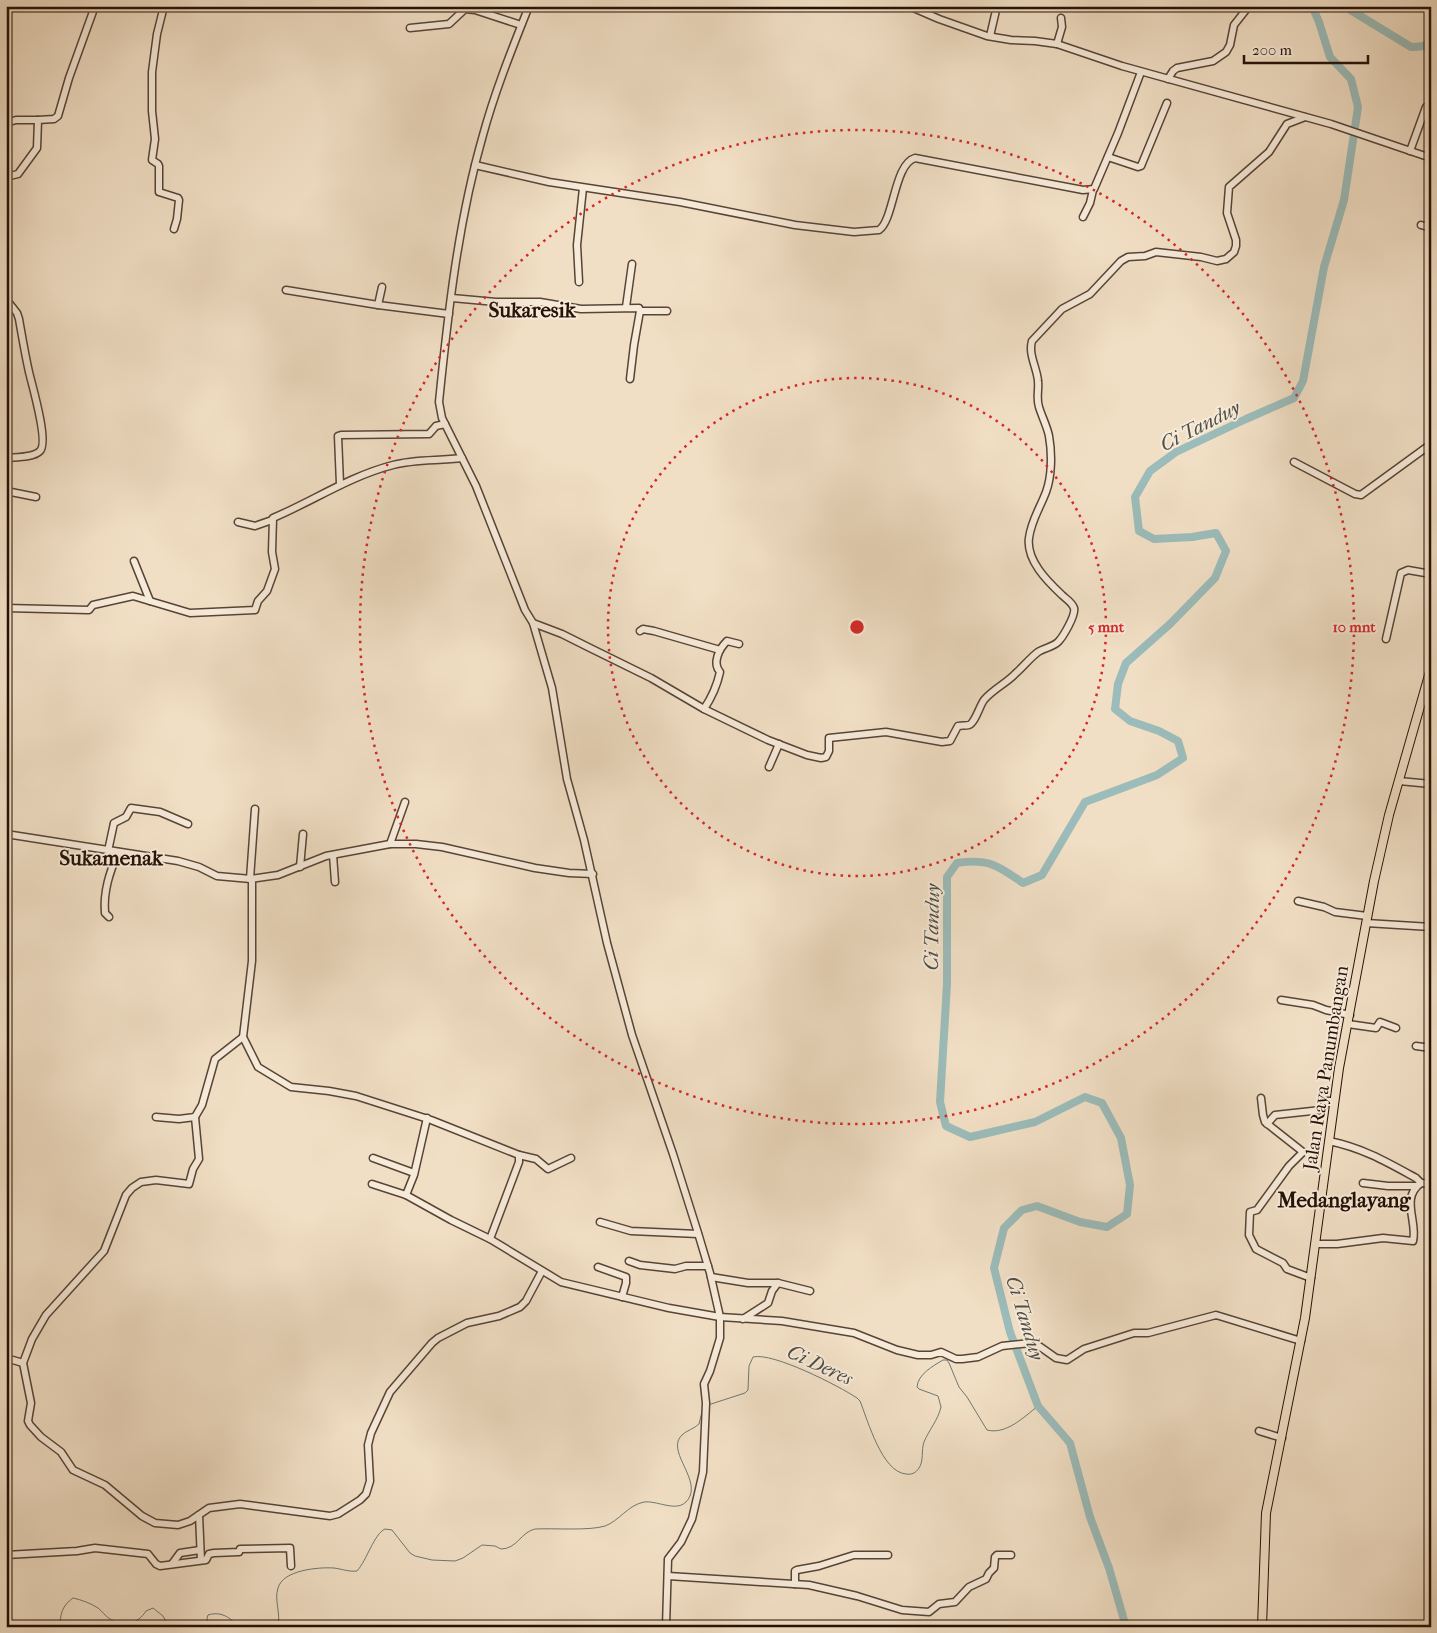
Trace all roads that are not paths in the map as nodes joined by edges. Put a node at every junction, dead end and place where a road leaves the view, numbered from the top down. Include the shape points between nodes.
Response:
1 (95, 6) edge
2 (164, 6) edge
3 (529, 6) edge
4 (909, 6) edge
5 (997, 6) edge
6 (1248, 6) edge
7 (464, 8) edge
8 (1062, 18) dead end
9 (521, 25) junction
10 (410, 28) dead end
11 (990, 36) junction
12 (1056, 44) junction
13 (1141, 72) junction
14 (1168, 79) junction
15 (1167, 103) dead end
16 (1426, 107) dead end
17 (1305, 117) junction
18 (38, 120) junction
19 (6, 123) edge
20 (1410, 151) junction
21 (1108, 157) junction
22 (1431, 158) edge
23 (475, 165) junction
24 (6, 177) edge
25 (584, 188) junction
26 (1093, 190) junction
27 (1083, 217) dead end
28 (1421, 225) dead end
29 (1431, 228) edge
30 (174, 229) dead end
31 (632, 264) dead end
32 (579, 282) dead end
33 (382, 286) dead end
34 (286, 290) dead end
35 (452, 298) junction
36 (6, 299) edge
37 (378, 305) junction
38 (626, 307) junction
39 (640, 311) junction
40 (667, 311) dead end
41 (449, 314) junction
42 (630, 378) dead end
43 (446, 424) junction
44 (1431, 444) edge
45 (6, 458) edge
46 (462, 458) junction
47 (1294, 462) dead end
48 (340, 484) junction
49 (6, 491) edge
50 (36, 497) dead end
51 (272, 520) junction
52 (238, 522) dead end
53 (134, 560) dead end
54 (1431, 574) edge
55 (150, 601) junction
56 (6, 608) edge
57 (533, 623) junction
58 (640, 630) dead end
59 (1386, 639) dead end
60 (739, 644) dead end
61 (720, 650) junction
62 (1431, 668) edge
63 (704, 709) junction
64 (779, 744) junction
65 (769, 767) dead end
66 (1399, 781) junction
67 (1431, 784) edge
68 (405, 802) dead end
69 (255, 809) dead end
70 (188, 824) dead end
71 (6, 834) edge
72 (303, 834) dead end
73 (390, 844) junction
74 (108, 851) junction
75 (118, 852) junction
76 (333, 855) junction
77 (300, 867) junction
78 (593, 874) junction
79 (251, 879) junction
80 (335, 882) dead end
81 (1298, 901) dead end
82 (109, 917) dead end
83 (1367, 920) junction
84 (1431, 926) edge
85 (1281, 1000) dead end
86 (1350, 1015) junction
87 (1348, 1024) junction
88 (1396, 1028) dead end
89 (243, 1037) junction
90 (1416, 1046) dead end
91 (1431, 1048) edge
92 (1261, 1098) dead end
93 (1334, 1101) junction
94 (156, 1117) dead end
95 (195, 1118) junction
96 (427, 1118) junction
97 (1267, 1124) junction
98 (1329, 1141) junction
99 (519, 1155) junction
100 (373, 1158) dead end
101 (571, 1158) dead end
102 (414, 1173) junction
103 (1363, 1183) dead end
104 (372, 1184) dead end
105 (1418, 1184) junction
106 (1431, 1184) edge
107 (406, 1195) junction
108 (600, 1222) dead end
109 (698, 1234) junction
110 (490, 1239) junction
111 (1315, 1244) junction
112 (630, 1261) dead end
113 (708, 1266) junction
114 (598, 1267) dead end
115 (542, 1271) junction
116 (711, 1277) junction
117 (1311, 1278) junction
118 (778, 1284) junction
119 (810, 1291) dead end
120 (622, 1297) junction
121 (720, 1317) junction
122 (742, 1319) junction
123 (1301, 1341) junction
124 (6, 1358) edge
125 (23, 1362) junction
126 (1259, 1431) dead end
127 (1282, 1438) junction
128 (199, 1515) junction
129 (200, 1550) junction
130 (6, 1555) edge
131 (888, 1555) dead end
132 (1011, 1555) dead end
133 (201, 1560) junction
134 (172, 1564) junction
135 (291, 1566) dead end
136 (668, 1576) junction
137 (794, 1584) junction
138 (666, 1627) edge
139 (1262, 1627) edge

1 - 18 street via 58,116 54,120
2 - 30 street via 152,72 155,139 152,160 158,165 159,192 179,200
3 - 9 street
4 - 11 street
5 - 11 street
6 - 14 street via 1234,25 1226,52 1213,61 1177,68
7 - 9 street
7 - 10 street via 448,24
8 - 12 street
9 - 23 street
11 - 12 street
12 - 13 street
13 - 14 street
13 - 21 street
14 - 17 street
15 - 21 street via 1141,166
16 - 20 street
17 - 20 street
17 - 64 street via 1287,124 1269,152 1230,185 1227,213 1236,246 1226,260 1156,252 1123,259 1090,294 1062,309 1032,340 1038,404 1048,432 1050,482 1028,538 1035,563 1044,578 1075,610 1061,638 1043,648 991,693 981,704 973,722 958,726 950,741 886,732 829,738 827,756 821,758
18 - 19 street
18 - 24 street via 37,148 18,174
20 - 22 street
21 - 26 street
23 - 25 street
23 - 35 street
25 - 26 street via 680,202 790,224 859,232 883,228 905,167 915,158
25 - 32 street via 578,245
26 - 27 street
28 - 29 street
31 - 38 street
33 - 37 street
34 - 37 street
35 - 38 street via 540,302 581,309
35 - 41 street
36 - 45 street via 19,319 39,413 42,448 34,454
37 - 41 street
38 - 39 street via 639,308
39 - 40 street
39 - 42 street
41 - 43 street via 439,402
43 - 46 street
43 - 48 street via 436,426 429,434 338,436
44 - 47 street via 1361,495
46 - 48 street via 406,462
46 - 57 street via 524,610
48 - 51 street
49 - 50 street
51 - 52 street via 255,526
51 - 55 street via 275,569 255,610 200,614
53 - 55 street
54 - 59 street via 1408,570 1401,573
55 - 56 street via 133,596 93,605 90,610
57 - 63 street via 651,678
57 - 78 street via 552,688 567,778
58 - 61 street
60 - 61 street via 727,641
61 - 63 street via 716,663 720,675
62 - 66 main road, Jalan Raya Panumbangan
63 - 64 street
64 - 65 street
66 - 67 street
66 - 83 main road, Jalan Raya Panumbangan
68 - 73 street
69 - 79 street
70 - 74 street via 160,812 131,808 126,817 114,823
71 - 74 street
72 - 77 street
73 - 76 street
73 - 78 street via 442,847 535,868
74 - 75 street
75 - 79 street via 188,864 217,876
75 - 82 street via 106,890 105,913
76 - 77 street
76 - 80 street
77 - 79 street via 278,875
78 - 109 street via 607,943 632,1035
79 - 89 street via 252,961
81 - 83 street
83 - 84 street
83 - 86 main road, Jalan Raya Panumbangan
85 - 86 street
86 - 87 main road, Jalan Raya Panumbangan
87 - 88 street via 1376,1028 1380,1022
87 - 93 main road, Jalan Raya Panumbangan
89 - 95 street via 215,1059
89 - 96 street via 258,1067 291,1087 356,1096
90 - 91 street
92 - 97 street
93 - 97 street via 1327,1101 1321,1110 1275,1115
93 - 98 main road, Jalan Raya Panumbangan
94 - 95 street
95 - 125 street via 199,1159 192,1169 189,1184 152,1180 132,1188 122,1203 104,1251 46,1315
96 - 99 street
96 - 102 street
97 - 117 street via 1302,1152 1257,1210 1250,1212 1249,1235 1252,1244 1261,1252 1287,1269
98 - 105 street via 1375,1155 1416,1178
98 - 111 main road, Jalan Raya Panumbangan
99 - 101 street via 536,1159 548,1169
99 - 110 street
100 - 102 street
102 - 107 street
103 - 105 street via 1388,1186
104 - 107 street
105 - 106 street
105 - 111 street via 1411,1198 1413,1240 1383,1238
107 - 110 street
108 - 109 street via 631,1231
109 - 113 street
110 - 115 street
111 - 117 main road, Jalan Raya Panumbangan
112 - 113 street via 676,1269
113 - 116 street
114 - 120 street via 626,1277
115 - 120 street via 568,1284
115 - 128 street via 520,1307 499,1316 472,1321 438,1338 390,1392 369,1437 370,1486 360,1500 334,1515 240,1504 209,1508
116 - 118 street
116 - 121 street
117 - 123 main road, Jalan Raya Panumbangan
118 - 119 street
118 - 122 street via 768,1303
120 - 121 street
121 - 122 street
121 - 136 street via 720,1338 704,1384 704,1466 692,1519 668,1559
122 - 123 street via 782,1321 854,1333 906,1353 926,1355 940,1352 956,1359 978,1357 1002,1346 1031,1344 1056,1358 1067,1360 1084,1349 1134,1332 1148,1332 1216,1315
123 - 127 main road, Jalan Raya Panumbangan
124 - 125 street
125 - 128 street via 31,1403 30,1425 61,1452 73,1470 105,1485 155,1523 184,1524
126 - 127 street
127 - 139 main road, Jalan Raya Panumbangan via 1266,1513
128 - 129 street
129 - 133 street
129 - 134 street via 180,1553
130 - 134 street via 95,1548 148,1554 160,1566
131 - 137 street via 854,1555 797,1570
132 - 137 street via 997,1555 994,1568 986,1579 969,1587 955,1602 939,1604 928,1612 902,1610 827,1588
133 - 134 street
133 - 135 street via 206,1560 209,1554 239,1552 240,1549 290,1548
136 - 137 street
136 - 138 street

